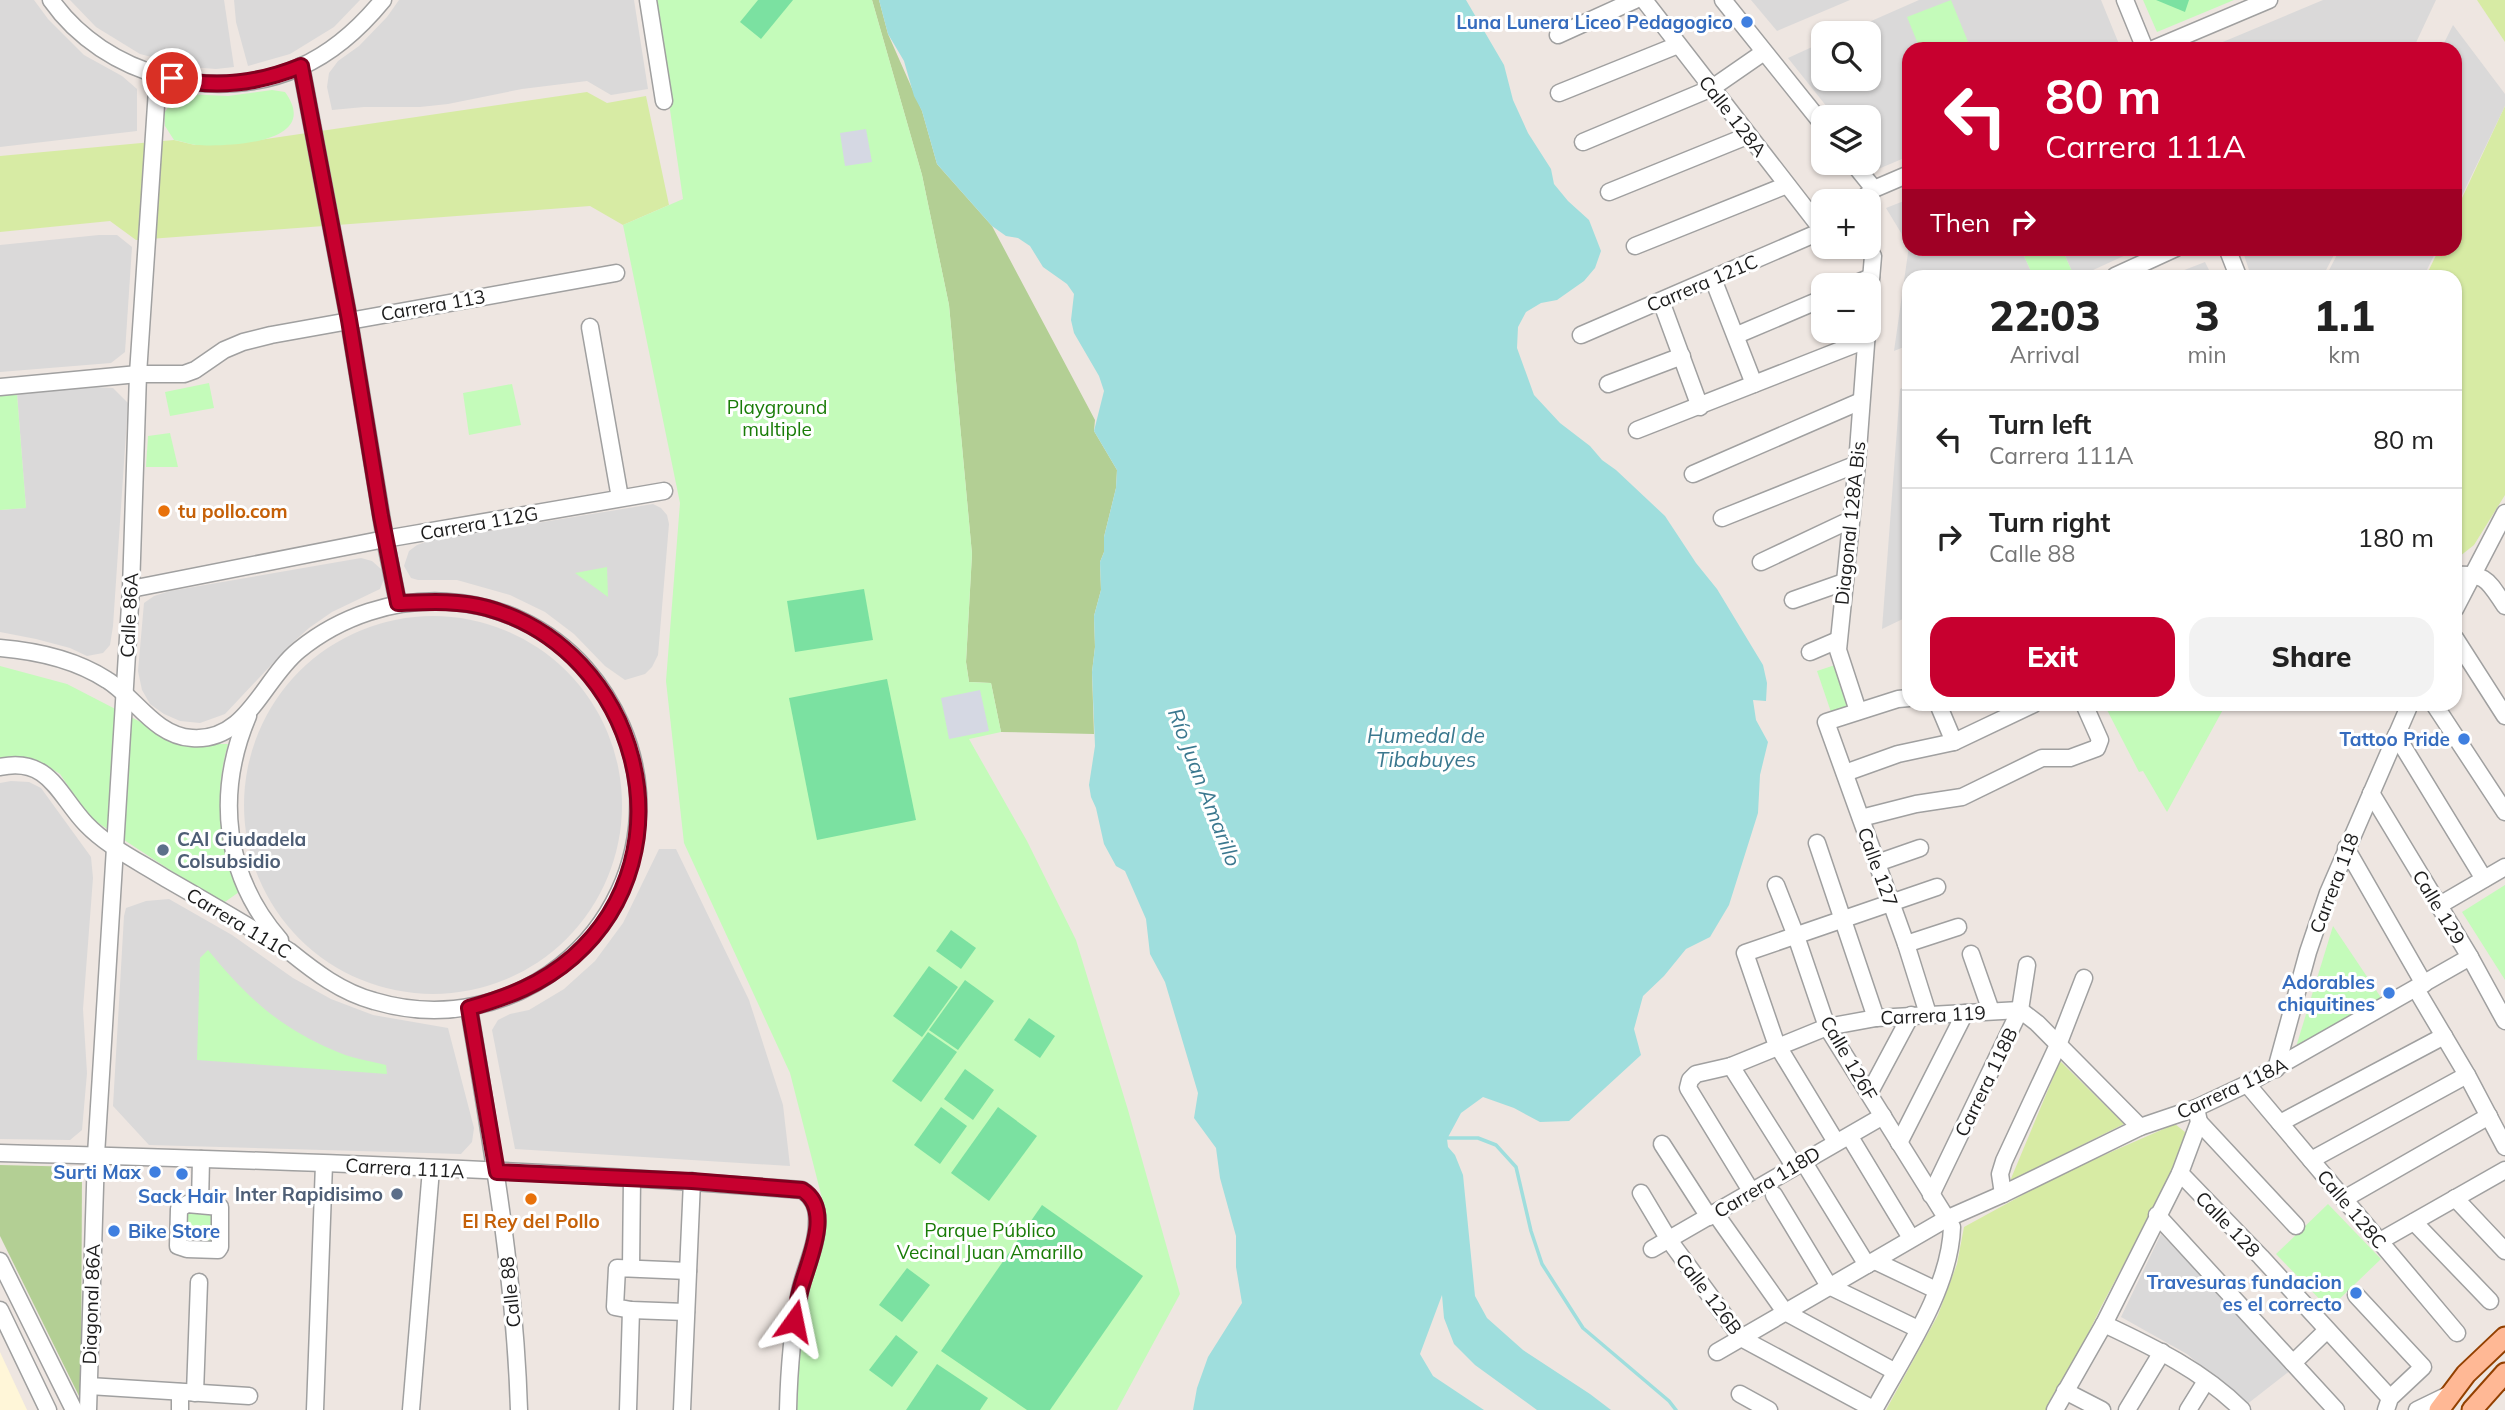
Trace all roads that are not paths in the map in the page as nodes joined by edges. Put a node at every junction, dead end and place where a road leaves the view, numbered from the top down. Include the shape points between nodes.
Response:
1 (51, 0) edge
2 (383, 0) edge
3 (648, 0) edge
4 (1635, 0) edge
5 (1644, 0) edge
6 (1723, 0) edge
7 (2125, 0) edge
8 (2269, 0) edge
9 (1558, 35) dead end
10 (2142, 42) edge
11 (2170, 42) edge
12 (1678, 45) junction
13 (1764, 52) junction
14 (301, 66) junction
15 (158, 75) junction
16 (1712, 88) junction
17 (1559, 93) dead end
18 (664, 101) dead end
19 (1811, 110) edge
20 (1748, 136) junction
21 (1583, 142) dead end
22 (1863, 175) edge
23 (1902, 177) edge
24 (1787, 185) junction
25 (1874, 189) joint
26 (1609, 192) dead end
27 (1811, 215) edge
28 (1811, 235) edge
29 (1635, 246) dead end
30 (2159, 256) edge
31 (2128, 270) edge
32 (616, 273) dead end
33 (1713, 279) junction
34 (1661, 301) junction
35 (1811, 304) edge
36 (349, 320) junction
37 (590, 327) dead end
38 (1581, 335) dead end
39 (1737, 335) junction
40 (1848, 343) edge
41 (1865, 343) edge
42 (1682, 356) junction
43 (138, 374) junction
44 (1608, 384) dead end
45 (1754, 384) junction
46 (0, 387) edge
47 (1861, 401) junction
48 (1700, 407) junction
49 (1637, 430) dead end
50 (1857, 464) junction
51 (1693, 474) dead end
52 (664, 491) dead end
53 (620, 498) junction
54 (2505, 513) edge
55 (1722, 518) dead end
56 (1850, 520) junction
57 (385, 539) junction
58 (1761, 562) dead end
59 (2462, 575) edge
60 (2478, 575) junction
61 (1844, 582) junction
62 (131, 589) junction
63 (2462, 599) edge
64 (1793, 600) dead end
65 (398, 603) junction
66 (2505, 606) edge
67 (1838, 640) junction
68 (0, 648) edge
69 (2462, 649) edge
70 (1810, 652) dead end
71 (124, 694) junction
72 (1902, 699) edge
73 (250, 711) junction
74 (1858, 711) junction
75 (1941, 711) edge
76 (1996, 711) edge
77 (2018, 711) edge
78 (2087, 711) edge
79 (2407, 711) edge
80 (2439, 711) edge
81 (2505, 716) edge
82 (2000, 719) junction
83 (2396, 735) junction
84 (1954, 741) junction
85 (0, 767) edge
86 (1845, 773) junction
87 (2371, 793) junction
88 (2505, 812) edge
89 (1861, 818) junction
90 (1817, 843) dead end
91 (116, 848) junction
92 (1920, 848) dead end
93 (2346, 848) junction
94 (1877, 863) junction
95 (2505, 867) edge
96 (2484, 879) junction
97 (1776, 885) dead end
98 (1937, 887) dead end
99 (1891, 902) junction
100 (2438, 906) junction
101 (1844, 919) junction
102 (1958, 927) dead end
103 (1796, 936) junction
104 (1906, 944) junction
105 (289, 951) junction
106 (1971, 954) dead end
107 (2470, 957) junction
108 (2027, 965) dead end
109 (2084, 978) dead end
110 (2420, 986) junction
111 (469, 1008) junction
112 (2021, 1010) junction
113 (1991, 1011) junction
114 (1965, 1013) junction
115 (1928, 1014) junction
116 (1911, 1015) junction
117 (1876, 1018) junction
118 (2505, 1021) edge
119 (1827, 1027) junction
120 (2444, 1036) junction
121 (2057, 1045) junction
122 (1780, 1050) junction
123 (1731, 1066) junction
124 (2276, 1069) junction
125 (2467, 1075) junction
126 (2247, 1084) junction
127 (1872, 1088) dead end
128 (2198, 1115) junction
129 (1883, 1116) junction
130 (2489, 1116) junction
131 (2280, 1123) junction
132 (2140, 1127) junction
133 (1836, 1142) junction
134 (1853, 1142) dead end
135 (1899, 1143) junction
136 (1662, 1144) dead end
137 (2505, 1147) edge
138 (0, 1153) edge
139 (96, 1155) junction
140 (201, 1159) junction
141 (2311, 1160) junction
142 (324, 1164) junction
143 (1798, 1164) junction
144 (431, 1169) junction
145 (497, 1172) junction
146 (2504, 1173) edge
147 (2180, 1174) junction
148 (632, 1179) junction
149 (692, 1181) junction
150 (1751, 1191) junction
151 (1641, 1193) dead end
152 (2003, 1194) junction
153 (1774, 1195) dead end
154 (1931, 1195) junction
155 (2455, 1198) junction
156 (2344, 1199) junction
157 (200, 1204) dead end
158 (1712, 1215) junction
159 (2157, 1215) junction
160 (1946, 1219) junction
161 (2414, 1222) junction
162 (2295, 1226) dead end
163 (1911, 1238) junction
164 (1669, 1240) junction
165 (2380, 1241) junction
166 (1651, 1249) dead end
167 (2505, 1251) edge
168 (0, 1261) edge
169 (1871, 1263) junction
170 (631, 1268) junction
171 (688, 1271) junction
172 (199, 1282) dead end
173 (1829, 1286) junction
174 (1936, 1290) junction
175 (2356, 1295) dead end
176 (2490, 1301) dead end
177 (0, 1310) edge
178 (632, 1310) junction
179 (686, 1311) junction
180 (1785, 1312) junction
181 (2104, 1324) junction
182 (1918, 1329) junction
183 (2326, 1331) junction
184 (2457, 1333) dead end
185 (1741, 1338) junction
186 (2505, 1338) edge
187 (1717, 1352) dead end
188 (2162, 1352) junction
189 (2293, 1363) junction
190 (1895, 1371) junction
191 (2505, 1373) edge
192 (2206, 1381) junction
193 (89, 1386) junction
194 (2065, 1391) junction
195 (188, 1393) junction
196 (1740, 1394) dead end
197 (249, 1396) dead end
198 (2444, 1402) edge
199 (2388, 1404) edge
200 (43, 1406) edge
201 (74, 1410) edge
202 (88, 1410) edge
203 (180, 1410) edge
204 (315, 1410) edge
205 (411, 1410) edge
206 (519, 1410) edge
207 (628, 1410) edge
208 (682, 1410) edge
209 (788, 1410) edge
210 (1769, 1410) edge
211 (1874, 1410) edge
212 (2055, 1410) edge
213 (2102, 1410) edge
214 (2127, 1410) edge
215 (2188, 1410) edge
216 (2242, 1410) edge
217 (2336, 1410) edge
218 (2417, 1410) edge
219 (2472, 1410) edge

1 - 15 street via 87,38 133,66
2 - 14 street via 346,39
3 - 18 street
4 - 9 street
5 - 12 street, Calle 128A
6 - 13 street
7 - 10 street
8 - 11 street
12 - 16 street, Calle 128A
12 - 17 street
13 - 16 street
13 - 19 street
14 - 15 street via 241,83 185,82
14 - 36 street
15 - 43 street, Calle 86A
16 - 20 street, Calle 128A
16 - 21 street
20 - 24 street, Calle 128A
20 - 26 street
22 - 25 street
23 - 25 street
24 - 27 street, Calle 128A
24 - 29 street
28 - 33 street, Carrera 121C
30 - 31 street
32 - 36 street, Carrera 113
33 - 34 street, Carrera 121C
33 - 39 street
34 - 38 street, Carrera 121C
34 - 42 street
35 - 39 street
36 - 43 street, Carrera 113 via 243,342 184,374
36 - 57 street
37 - 53 street
39 - 45 street
40 - 45 street
41 - 47 street, Diagonal 128A Bis
42 - 44 street
42 - 48 street
43 - 46 street, Carrera 113
43 - 62 street, Calle 86A
45 - 48 street
47 - 50 street, Diagonal 128A Bis
47 - 51 street
48 - 49 street
50 - 55 street
50 - 56 street, Diagonal 128A Bis
52 - 53 street, Carrera 112G
53 - 57 street, Carrera 112G
54 - 60 street
56 - 58 street
56 - 61 street, Diagonal 128A Bis
57 - 62 street, Carrera 112G
57 - 65 street
59 - 60 street
60 - 63 street
60 - 66 street via 2488,580
61 - 64 street
61 - 67 street, Diagonal 128A Bis
62 - 71 street, Calle 86A
65 - 73 street, Carrera 111C via 327,629 296,652
65 - 111 street, Carrera 111C via 448,601 487,608 524,622 558,643 606,695 626,734 637,776 639,815 633,854 621,892 600,926 574,956 543,980 508,997
67 - 70 street
67 - 74 street, Diagonal 128A Bis via 1840,661
68 - 71 street via 63,661 108,680
69 - 81 street
71 - 73 street via 152,720 190,738 230,730
71 - 91 street, Calle 86A
72 - 74 street
73 - 105 street via 230,774 231,840 251,900
74 - 86 street, Calle 127 via 1826,722
75 - 84 street
76 - 82 street
77 - 82 street
78 - 89 street via 2100,740 2089,751 2070,758 2042,758 1962,797
79 - 83 street, Carrera 118
80 - 88 street
82 - 84 street
83 - 87 street, Carrera 118
83 - 96 street
84 - 86 street
85 - 91 street, Carrera 111C via 29,766 47,775 84,823
86 - 89 street, Calle 127
87 - 93 street, Carrera 118
87 - 100 street, Calle 129
89 - 94 street, Calle 127
90 - 101 street
91 - 105 street, Carrera 111C
91 - 139 street, Calle 86A
92 - 94 street
93 - 110 street
93 - 124 street, Carrera 118 via 2308,952
94 - 99 street, Calle 127
95 - 96 street
96 - 100 street
97 - 103 street, Calle 126F
98 - 99 street
99 - 101 street
99 - 104 street, Calle 127
100 - 107 street, Calle 129
101 - 103 street
101 - 117 street
102 - 104 street
103 - 119 street, Calle 126F
103 - 122 street via 1745,953
104 - 115 street, Calle 127
105 - 111 street, Carrera 111C via 342,989 372,1001 437,1011
106 - 113 street
107 - 110 street, Carrera 118A
107 - 118 street, Calle 129
108 - 112 street, Carrera 118B
109 - 121 street
110 - 120 street
110 - 124 street, Carrera 118A
111 - 145 street, Calle 88
112 - 113 street, Carrera 119
112 - 121 street
112 - 154 street, Carrera 118B
113 - 114 street, Carrera 119
114 - 115 street, Carrera 119
114 - 135 street
115 - 116 street, Carrera 119
116 - 117 street, Carrera 119
116 - 127 street
117 - 119 street, Carrera 119
119 - 122 street, Carrera 119
119 - 129 street, Calle 126F
120 - 125 street
120 - 131 street
121 - 132 street
121 - 152 street via 2004,1161 2000,1174
122 - 123 street, Carrera 119
122 - 133 street
123 - 143 street
123 - 150 street, Carrera 119 via 1696,1074 1688,1088
124 - 126 street, Carrera 118A
125 - 130 street
125 - 141 street
126 - 128 street, Carrera 118A
126 - 131 street, Calle 128C
128 - 132 street, Carrera 118A
128 - 147 street
128 - 162 street
129 - 133 street, Carrera 118D
129 - 135 street, Calle 126F
130 - 137 street
130 - 156 street
131 - 141 street, Calle 128C
132 - 152 street, Carrera 118A
133 - 143 street, Carrera 118D
134 - 163 street
135 - 154 street, Calle 126F
136 - 158 street
138 - 139 street, Carrera 111A
139 - 140 street, Carrera 111A
139 - 193 street, Diagonal 86A
140 - 142 street, Carrera 111A
140 - 157 street
141 - 156 street, Calle 128C
142 - 144 street, Carrera 111A
142 - 204 street
143 - 150 street, Carrera 118D
143 - 169 street
144 - 145 street, Carrera 111A
144 - 205 street
145 - 148 street, Carrera 111A
145 - 206 street, Calle 88
146 - 155 street
147 - 159 street
147 - 183 street, Calle 128
148 - 149 street, Carrera 111A
148 - 170 street
149 - 171 street
149 - 209 street, Carrera 111A via 802,1190 814,1202 817,1222 794,1321
150 - 158 street, Carrera 118D
151 - 164 street, Calle 126B
152 - 160 street, Carrera 118A
153 - 173 street
154 - 160 street, Calle 126F
155 - 161 street
155 - 167 street
156 - 165 street, Calle 128C
158 - 164 street, Carrera 118D
158 - 180 street
159 - 181 street
159 - 189 street
160 - 163 street, Carrera 118A
160 - 174 street via 1952,1227 1951,1248
161 - 165 street
161 - 176 street
163 - 169 street, Carrera 118A
164 - 166 street, Carrera 118D
164 - 185 street, Calle 126B
165 - 184 street, Calle 128C
168 - 201 street, Diagonal 86A
169 - 173 street, Carrera 118A
169 - 174 street
170 - 171 street
170 - 178 street via 617,1268 615,1307
171 - 179 street
172 - 195 street
173 - 180 street, Carrera 118A
173 - 182 street
174 - 182 street
175 - 199 street via 2423,1367
177 - 200 street
178 - 179 street
178 - 207 street
179 - 208 street
180 - 185 street, Carrera 118A
180 - 190 street
181 - 188 street
181 - 194 street
182 - 190 street
183 - 189 street
183 - 199 street, Calle 128
185 - 187 street, Carrera 118A
185 - 211 street, Calle 126B
186 - 198 main road
188 - 192 street
188 - 214 street
189 - 217 street
190 - 211 street
191 - 219 main road
192 - 215 street
192 - 216 street
193 - 195 street
193 - 202 street, Diagonal 86A
194 - 212 street
194 - 213 street
195 - 197 street
195 - 203 street
196 - 210 street
198 - 218 street

